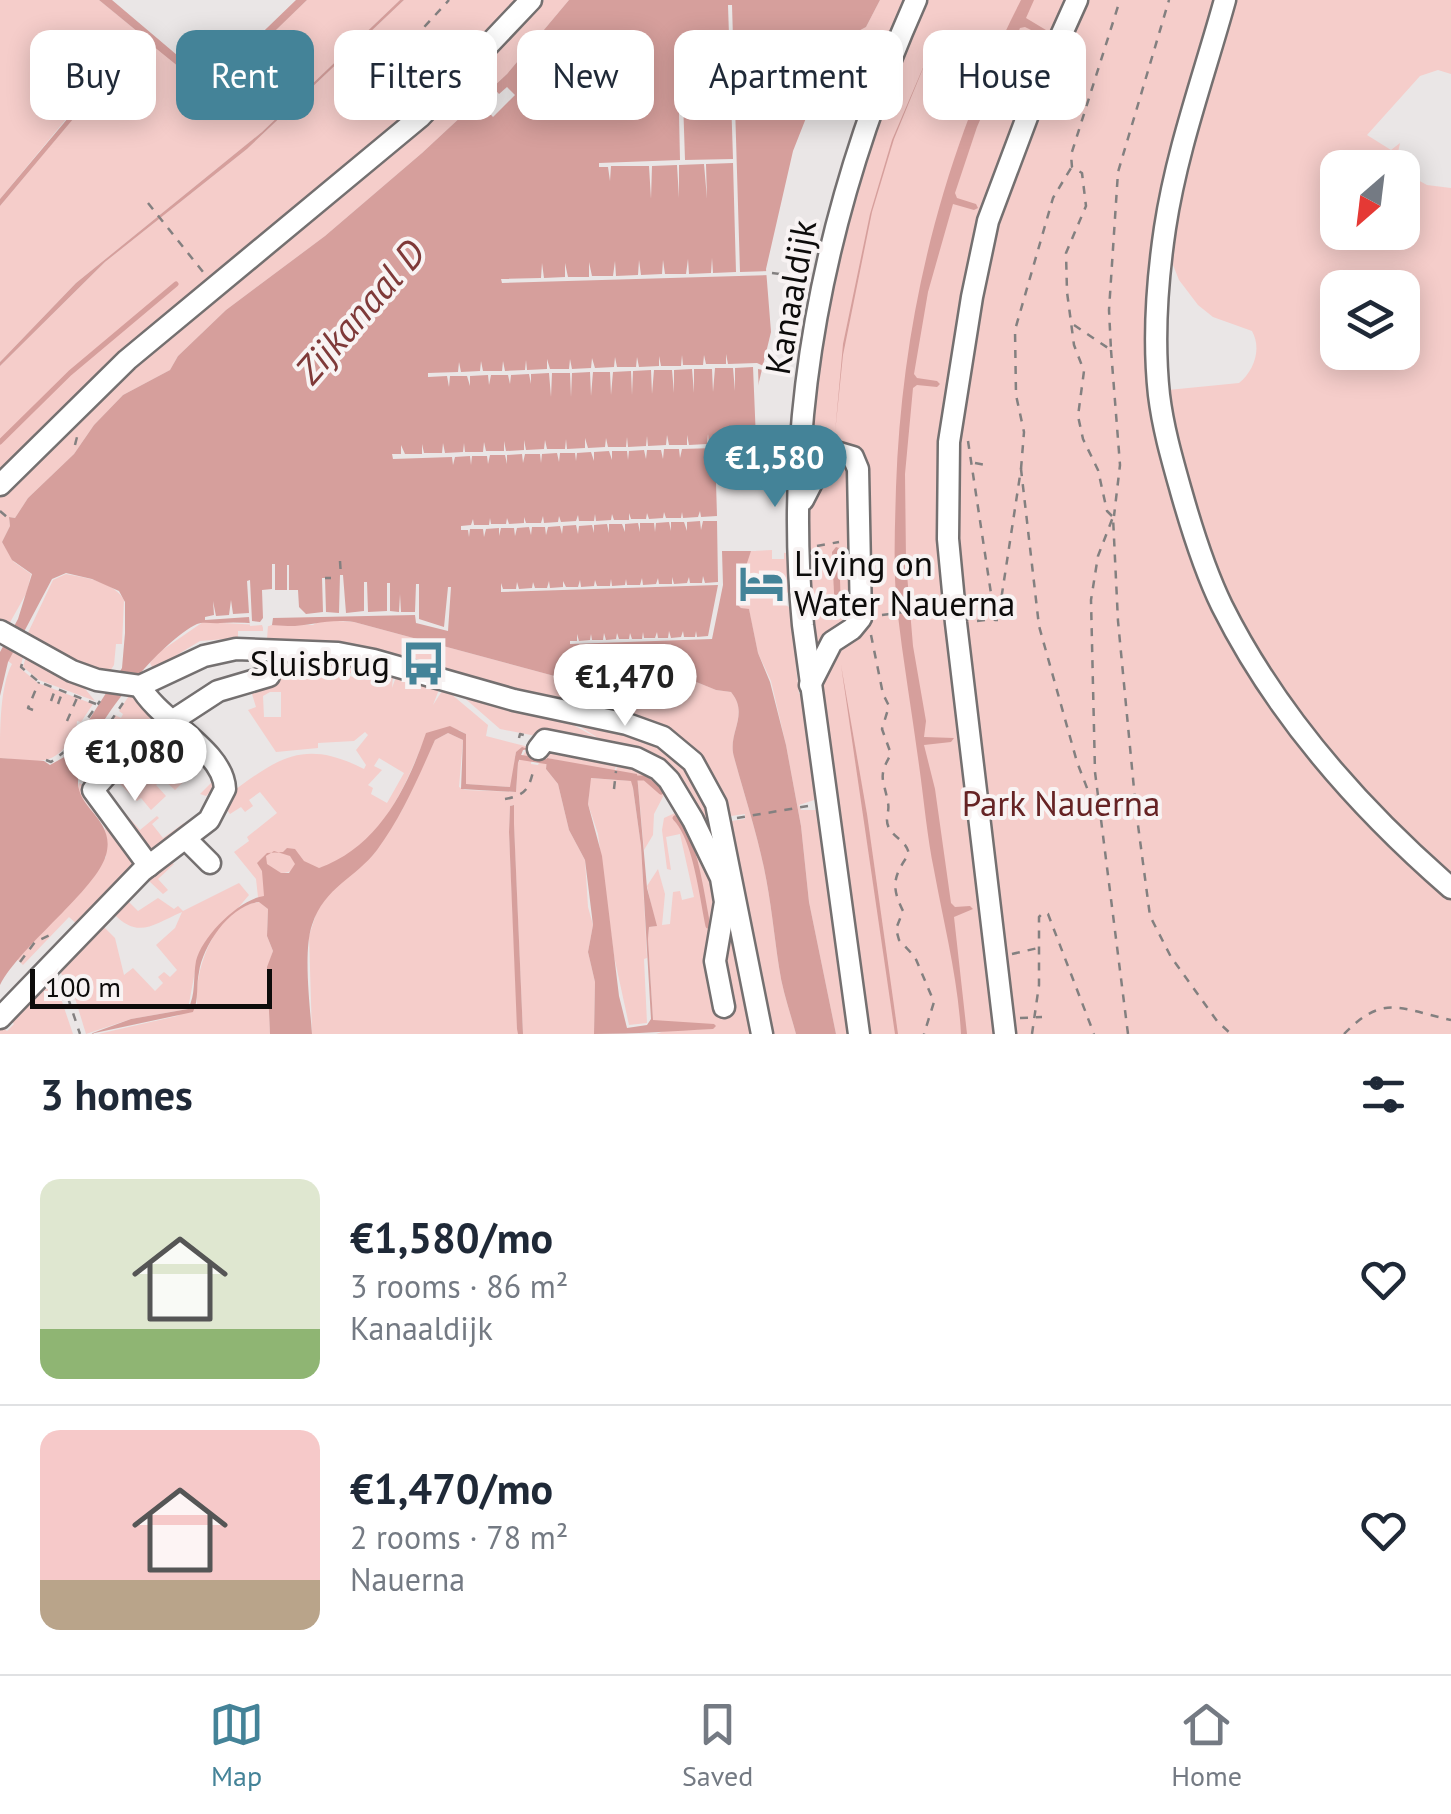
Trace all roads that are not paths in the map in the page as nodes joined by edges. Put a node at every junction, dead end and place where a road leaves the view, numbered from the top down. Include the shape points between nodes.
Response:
1 (531, 0) edge
2 (916, 0) edge
3 (1077, 0) edge
4 (1225, 0) edge
5 (0, 485) edge
6 (800, 503) junction
7 (8, 641) edge
8 (269, 676) dead end
9 (810, 684) junction
10 (137, 686) junction
11 (172, 721) junction
12 (538, 748) road end
13 (123, 755) road end
14 (186, 839) junction
15 (210, 863) dead end
16 (149, 866) junction
17 (728, 886) junction
18 (1451, 888) edge
19 (724, 1006) dead end
20 (0, 1018) edge
21 (762, 1034) edge
22 (858, 1034) edge
23 (1006, 1034) edge

1 - 5 street via 402,133 82,402
2 - 6 street, Kanaaldijk via 834,225 808,380
3 - 23 street via 988,221 948,459 956,623
4 - 18 street via 1180,146 1165,230 1157,364 1168,448 1210,580 1252,659 1350,789
6 - 9 street, Kanaaldijk via 800,600
6 - 9 street via 826,458 848,454 858,469 861,618 832,642
7 - 10 street via 72,671
8 - 11 street via 218,691
9 - 22 street, Kanaaldijk
10 - 11 street
10 - 17 street via 221,651 312,651 374,660 490,695 648,730 681,749 703,777 718,812
11 - 14 street via 226,782 210,820
12 - 17 street via 559,741 625,754 658,770
13 - 16 street via 93,790
14 - 15 street
14 - 16 street
16 - 20 street
17 - 19 street via 715,961
17 - 21 street

